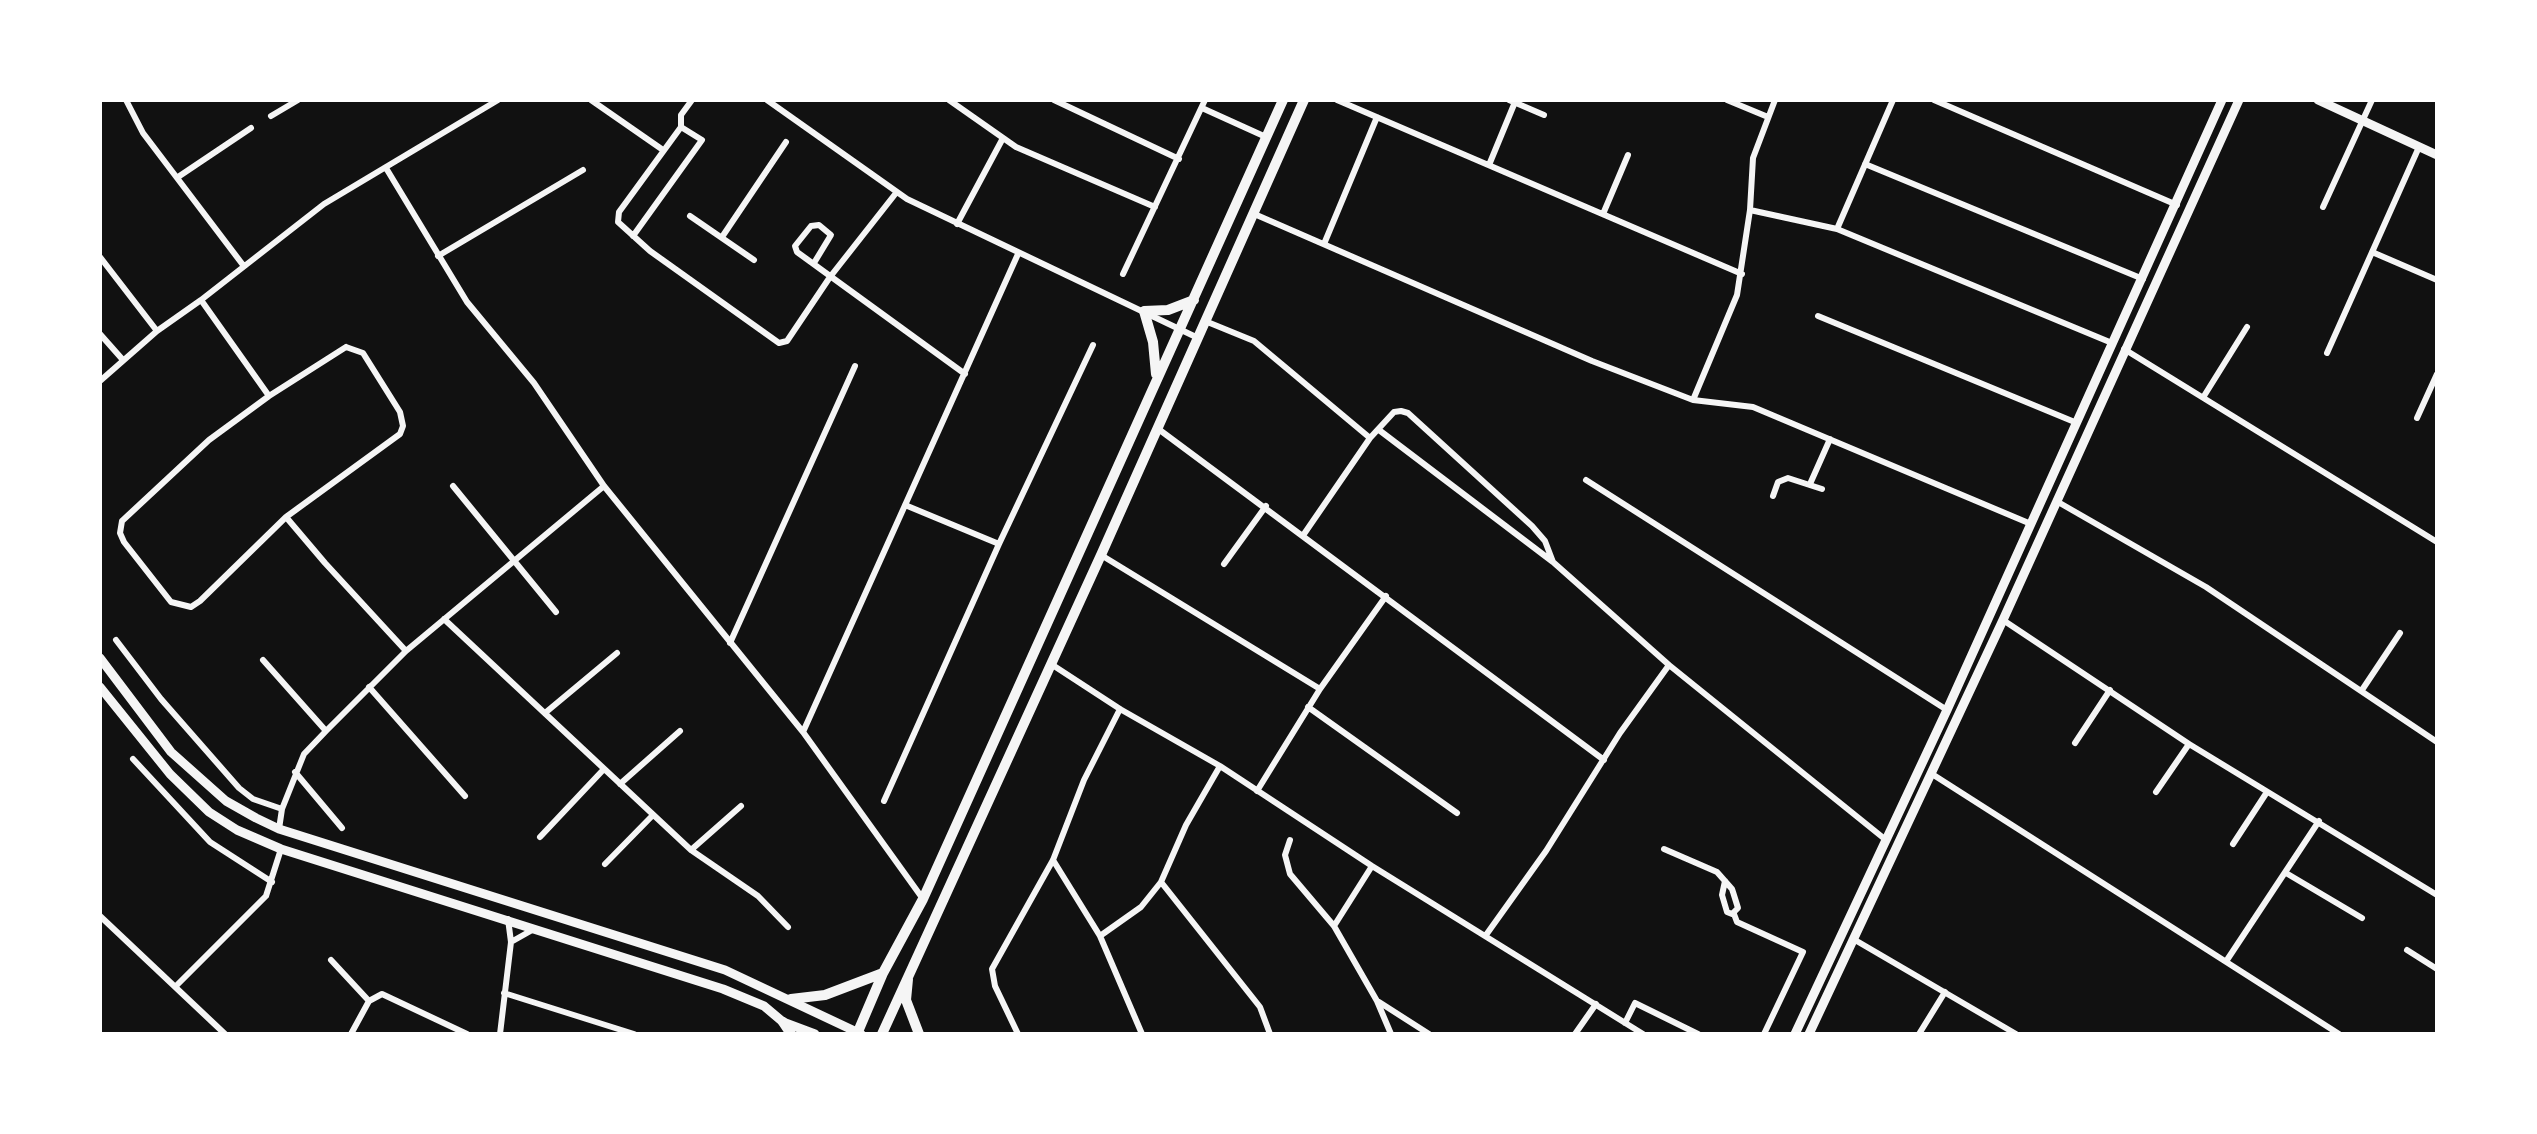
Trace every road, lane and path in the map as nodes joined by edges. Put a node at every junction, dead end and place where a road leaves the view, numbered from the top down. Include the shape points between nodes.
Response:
1 (126, 100) edge
2 (299, 100) edge
3 (498, 100) edge
4 (591, 100) edge
5 (692, 100) edge
6 (767, 100) edge
7 (949, 100) edge
8 (1054, 100) edge
9 (1205, 100) edge
10 (1283, 100) edge
11 (1304, 100) edge
12 (1337, 100) edge
13 (1727, 100) edge
14 (1775, 100) edge
15 (1893, 100) edge
16 (1934, 100) edge
17 (2220, 100) edge
18 (2239, 100) edge
19 (2318, 100) edge
20 (2372, 100) edge
21 (1512, 101) edge
22 (1202, 108) junction
23 (1544, 115) dead end
24 (271, 116) dead end
25 (1377, 117) junction
26 (1768, 117) junction
27 (2363, 120) junction
28 (681, 127) junction
29 (251, 128) dead end
30 (1266, 137) junction
31 (1003, 138) junction
32 (786, 142) dead end
33 (2419, 148) junction
34 (663, 150) junction
35 (1628, 155) dead end
36 (2437, 155) edge
37 (1179, 159) junction
38 (1865, 164) junction
39 (1489, 165) junction
40 (386, 168) junction
41 (583, 170) dead end
42 (178, 177) junction
43 (896, 193) junction
44 (2177, 205) junction
45 (1155, 207) junction
46 (2323, 207) dead end
47 (1750, 210) junction
48 (1252, 213) junction
49 (1603, 214) junction
50 (690, 216) dead end
51 (957, 224) junction
52 (1837, 229) junction
53 (633, 236) junction
54 (722, 237) junction
55 (1324, 244) junction
56 (2372, 252) junction
57 (1018, 254) junction
58 (438, 256) junction
59 (100, 257) edge
60 (754, 260) dead end
61 (814, 263) junction
62 (243, 265) junction
63 (1123, 274) dead end
64 (1742, 274) junction
65 (830, 277) junction
66 (2143, 279) junction
67 (2437, 280) edge
68 (1194, 299) junction
69 (201, 300) junction
70 (1144, 311) junction
71 (1818, 316) dead end
72 (1203, 321) junction
73 (2247, 327) dead end
74 (1180, 329) junction
75 (157, 331) junction
76 (100, 334) edge
77 (1196, 337) junction
78 (2112, 343) junction
79 (1093, 345) dead end
80 (2124, 349) junction
81 (2327, 353) dead end
82 (123, 360) junction
83 (855, 366) dead end
84 (965, 374) junction
85 (2437, 374) edge
86 (100, 381) edge
87 (1156, 382) junction
88 (269, 396) junction
89 (2204, 396) junction
90 (1693, 400) junction
91 (2417, 418) dead end
92 (2077, 423) junction
93 (1157, 428) junction
94 (1378, 430) junction
95 (1370, 438) junction
96 (1830, 439) junction
97 (1586, 480) dead end
98 (1810, 484) junction
99 (453, 486) dead end
100 (604, 486) junction
101 (1822, 489) dead end
102 (1773, 496) dead end
103 (2058, 502) junction
104 (905, 505) junction
105 (1266, 506) junction
106 (286, 517) junction
107 (2031, 524) junction
108 (1304, 534) junction
109 (2437, 542) edge
110 (999, 544) junction
111 (1101, 555) junction
112 (516, 559) junction
113 (1553, 562) junction
114 (1224, 564) dead end
115 (1386, 596) junction
116 (556, 612) dead end
117 (444, 619) junction
118 (2003, 620) junction
119 (2400, 633) dead end
120 (116, 640) dead end
121 (730, 643) junction
122 (406, 651) junction
123 (617, 653) dead end
124 (100, 658) edge
125 (263, 660) dead end
126 (1051, 664) junction
127 (1670, 665) junction
128 (100, 687) edge
129 (369, 687) junction
130 (1320, 689) junction
131 (2110, 690) junction
132 (2361, 690) junction
133 (1308, 708) junction
134 (1120, 709) junction
135 (1947, 710) junction
136 (545, 713) junction
137 (326, 731) junction
138 (680, 731) dead end
139 (803, 732) junction
140 (2437, 742) edge
141 (2075, 743) dead end
142 (2189, 744) junction
143 (133, 759) dead end
144 (1604, 760) junction
145 (1220, 766) junction
146 (604, 769) junction
147 (295, 772) junction
148 (1932, 774) junction
149 (620, 784) junction
150 (1257, 791) junction
151 (2156, 792) dead end
152 (2267, 792) junction
153 (466, 796) dead end
154 (884, 802) dead end
155 (741, 806) dead end
156 (282, 809) junction
157 (1457, 813) dead end
158 (653, 815) junction
159 (2319, 821) junction
160 (342, 828) dead end
161 (279, 829) junction
162 (540, 837) dead end
163 (1290, 840) dead end
164 (1886, 840) junction
165 (2233, 844) dead end
166 (281, 849) junction
167 (1664, 849) dead end
168 (691, 850) junction
169 (1053, 860) junction
170 (605, 864) dead end
171 (1373, 866) junction
172 (2286, 873) junction
173 (1725, 881) junction
174 (272, 882) junction
175 (1161, 882) junction
176 (2437, 895) edge
177 (923, 899) junction
178 (1734, 914) junction
179 (100, 918) edge
180 (2362, 918) dead end
181 (508, 919) junction
182 (1334, 926) junction
183 (789, 927) dead end
184 (535, 928) junction
185 (1100, 936) junction
186 (1486, 936) junction
187 (1855, 940) junction
188 (511, 942) junction
189 (2407, 950) dead end
190 (331, 960) dead end
191 (2227, 960) junction
192 (2437, 969) edge
193 (908, 972) junction
194 (883, 973) junction
195 (176, 986) junction
196 (1945, 992) junction
197 (504, 993) junction
198 (791, 999) junction
199 (369, 1001) junction
200 (1377, 1001) junction
201 (1596, 1004) junction
202 (783, 1021) junction
203 (1625, 1023) junction
204 (224, 1034) edge
205 (351, 1034) edge
206 (467, 1034) edge
207 (500, 1034) edge
208 (634, 1034) edge
209 (791, 1034) edge
210 (815, 1034) edge
211 (859, 1034) edge
212 (882, 1034) edge
213 (919, 1034) edge
214 (1018, 1034) edge
215 (1142, 1034) edge
216 (1270, 1034) edge
217 (1391, 1034) edge
218 (1429, 1034) edge
219 (1575, 1034) edge
220 (1643, 1034) edge
221 (1698, 1034) edge
222 (1764, 1034) edge
223 (1795, 1034) edge
224 (1809, 1034) edge
225 (1919, 1034) edge
226 (2016, 1034) edge
227 (2339, 1034) edge

1 - 42 street via 143,133
2 - 24 street
3 - 40 street
4 - 34 street
5 - 28 street via 681,115
6 - 43 street
7 - 31 street
8 - 37 street
9 - 22 street
10 - 30 main road
11 - 48 main road
12 - 25 street
13 - 26 street
14 - 26 street
15 - 38 street
16 - 44 street
17 - 44 main road
18 - 80 main road
19 - 27 main road
20 - 27 street
21 - 23 street
21 - 39 street
22 - 30 street
22 - 37 street
25 - 39 street
25 - 55 street
26 - 47 street via 1753,158
27 - 33 main road
27 - 46 street
28 - 34 street
28 - 53 street via 702,140
29 - 42 street
30 - 68 main road
31 - 45 street
31 - 51 street
32 - 54 street
33 - 36 main road
33 - 56 street
34 - 53 street via 618,212 618,222
35 - 49 street
37 - 45 street
38 - 52 street
38 - 66 street
39 - 49 street
40 - 58 street
40 - 62 street via 324,204
41 - 58 street
42 - 62 street
43 - 51 street
43 - 65 street
44 - 66 main road
45 - 63 street
47 - 52 street
47 - 64 street
48 - 55 street
48 - 72 main road
49 - 64 street
50 - 54 street
51 - 57 street
52 - 78 street
53 - 65 street via 779,342 787,341
54 - 60 street
55 - 90 street
56 - 67 street
56 - 81 street
57 - 70 street
57 - 84 street
58 - 100 street via 467,302 534,383
59 - 75 street
61 - 61 street via 795,248 811,226 818,225 831,235
61 - 65 street
62 - 69 street
64 - 90 street
65 - 84 street
66 - 78 main road
68 - 70 main road via 1179,308
68 - 74 main road
69 - 75 street
69 - 88 street
70 - 74 street
70 - 87 main road via 1157,364
71 - 92 street
72 - 77 main road
72 - 95 street via 1254,341
73 - 89 street
74 - 77 street
74 - 87 main road
75 - 82 street
76 - 82 street
77 - 93 main road
78 - 92 main road
79 - 110 street
80 - 89 street
80 - 103 main road
82 - 86 street
83 - 121 street
84 - 104 street
85 - 91 street
87 - 177 main road
88 - 106 street via 346,347 352,348 363,353 400,412 402,426 393,441
88 - 106 street via 209,440 140,502 122,521 120,533 171,602 191,607
89 - 109 street
90 - 96 street via 1753,407
92 - 107 main road
93 - 105 street
93 - 111 main road
94 - 95 street
94 - 113 street
94 - 113 street via 1394,412 1408,413 1532,526 1545,541
95 - 108 street
96 - 98 street
96 - 107 street
97 - 135 street
98 - 101 street
98 - 102 street via 1782,479
99 - 112 street
100 - 112 street
100 - 121 street
103 - 118 main road
103 - 132 street via 2206,587
104 - 110 street
104 - 139 street
105 - 108 street
105 - 114 street
106 - 122 street
107 - 135 main road
108 - 115 street
110 - 154 street
111 - 126 main road
111 - 130 street
112 - 116 street
112 - 117 street
113 - 127 street
115 - 130 street
115 - 144 street
117 - 122 street
117 - 136 street
118 - 131 street
118 - 148 main road
119 - 132 street
120 - 156 street via 239,788 253,799
121 - 139 street
122 - 129 street
123 - 136 street
124 - 161 main road via 171,752 226,801
125 - 137 street
126 - 134 street
126 - 193 main road
127 - 144 street
127 - 164 street
128 - 166 main road via 146,748 209,812
129 - 137 street
129 - 153 street
130 - 133 street
131 - 141 street
131 - 142 street
132 - 140 street
133 - 150 street
133 - 157 street
134 - 145 street
134 - 169 street via 1084,780
135 - 164 main road
136 - 146 street
137 - 147 street via 304,754
138 - 149 street
139 - 177 street
142 - 151 street
142 - 152 street
143 - 174 street via 202,835
144 - 186 street
145 - 150 street
145 - 175 street via 1186,825
146 - 149 street
146 - 162 street
147 - 156 street
147 - 160 street
148 - 187 main road
148 - 191 street
149 - 158 street
150 - 171 street
152 - 159 street
152 - 165 street
155 - 168 street
156 - 161 street
158 - 168 street
158 - 170 street
159 - 172 street
159 - 176 street
161 - 198 main road via 725,970
163 - 182 street via 1285,855 1290,874
164 - 223 main road
166 - 174 street
166 - 181 main road
167 - 173 street via 1708,865
168 - 183 street via 758,896
169 - 185 street
169 - 214 street via 992,969 995,986
171 - 182 street
171 - 186 street
172 - 180 street
172 - 191 street
173 - 178 street via 1738,908
173 - 178 street via 1724,903 1727,912
174 - 195 street via 244,921
175 - 185 street via 1141,906
175 - 216 street via 1260,1007
177 - 194 main road
178 - 222 street via 1737,922 1803,952
179 - 195 street
181 - 184 main road
181 - 188 street
182 - 200 street
184 - 188 street
184 - 202 main road via 746,998
185 - 215 street
186 - 201 street
187 - 196 street
187 - 224 main road
188 - 197 street
189 - 192 street
190 - 199 street
191 - 227 street
193 - 212 main road
193 - 213 main road via 906,1000
194 - 198 main road via 825,995
194 - 211 main road
195 - 204 street
196 - 225 street
196 - 226 street
197 - 207 street
197 - 208 street
198 - 211 main road
199 - 205 street
199 - 206 street via 383,994
200 - 217 street
200 - 218 street
201 - 203 street
201 - 219 street
202 - 209 main road
202 - 210 main road
203 - 220 street
203 - 221 street via 1635,1003

